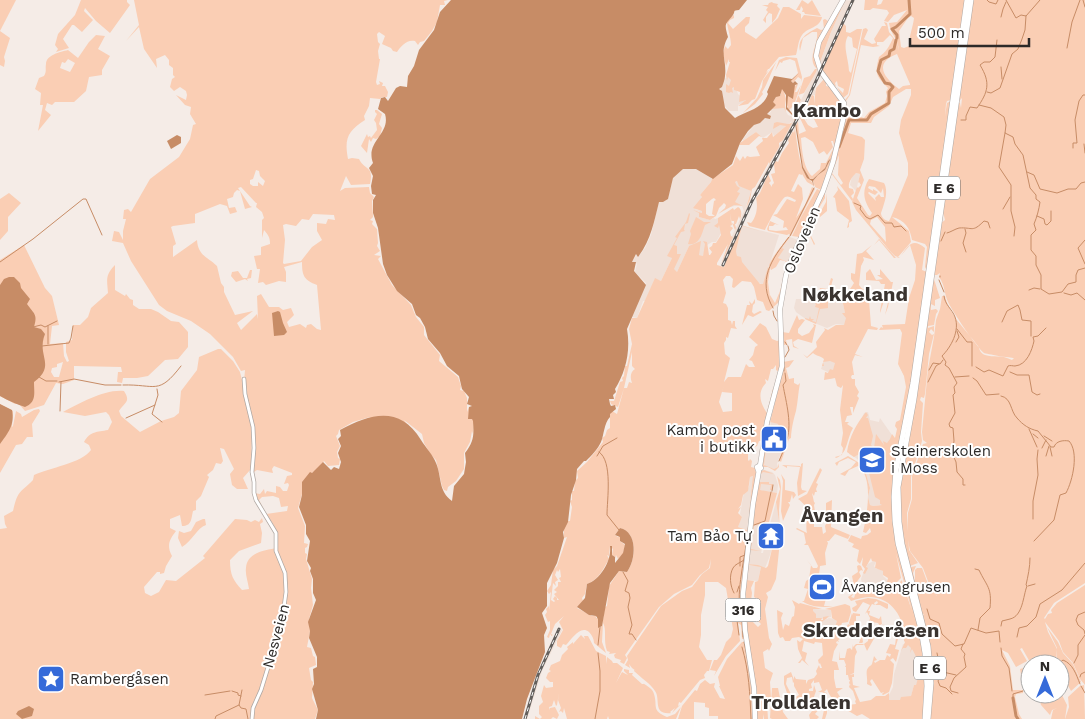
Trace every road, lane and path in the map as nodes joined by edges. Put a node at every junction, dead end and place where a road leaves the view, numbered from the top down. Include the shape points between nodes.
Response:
1 (843, 0) edge
2 (968, 0) edge
3 (971, 0) edge
4 (954, 101) junction
5 (244, 379) dead end
6 (252, 719) edge
7 (755, 719) edge
8 (926, 719) edge

1 - 7 main road, Osloveien / 316 via 819,42 816,56 822,72 842,99 842,124 823,191 784,282 780,316 782,366 768,415 743,594
2 - 4 highway, E 6
3 - 4 highway, E 6
4 - 8 highway, E 6 via 898,497 902,544 927,638 931,694
5 - 6 main road, Nesveien via 253,427 254,493 276,534 276,552 286,580 282,622

